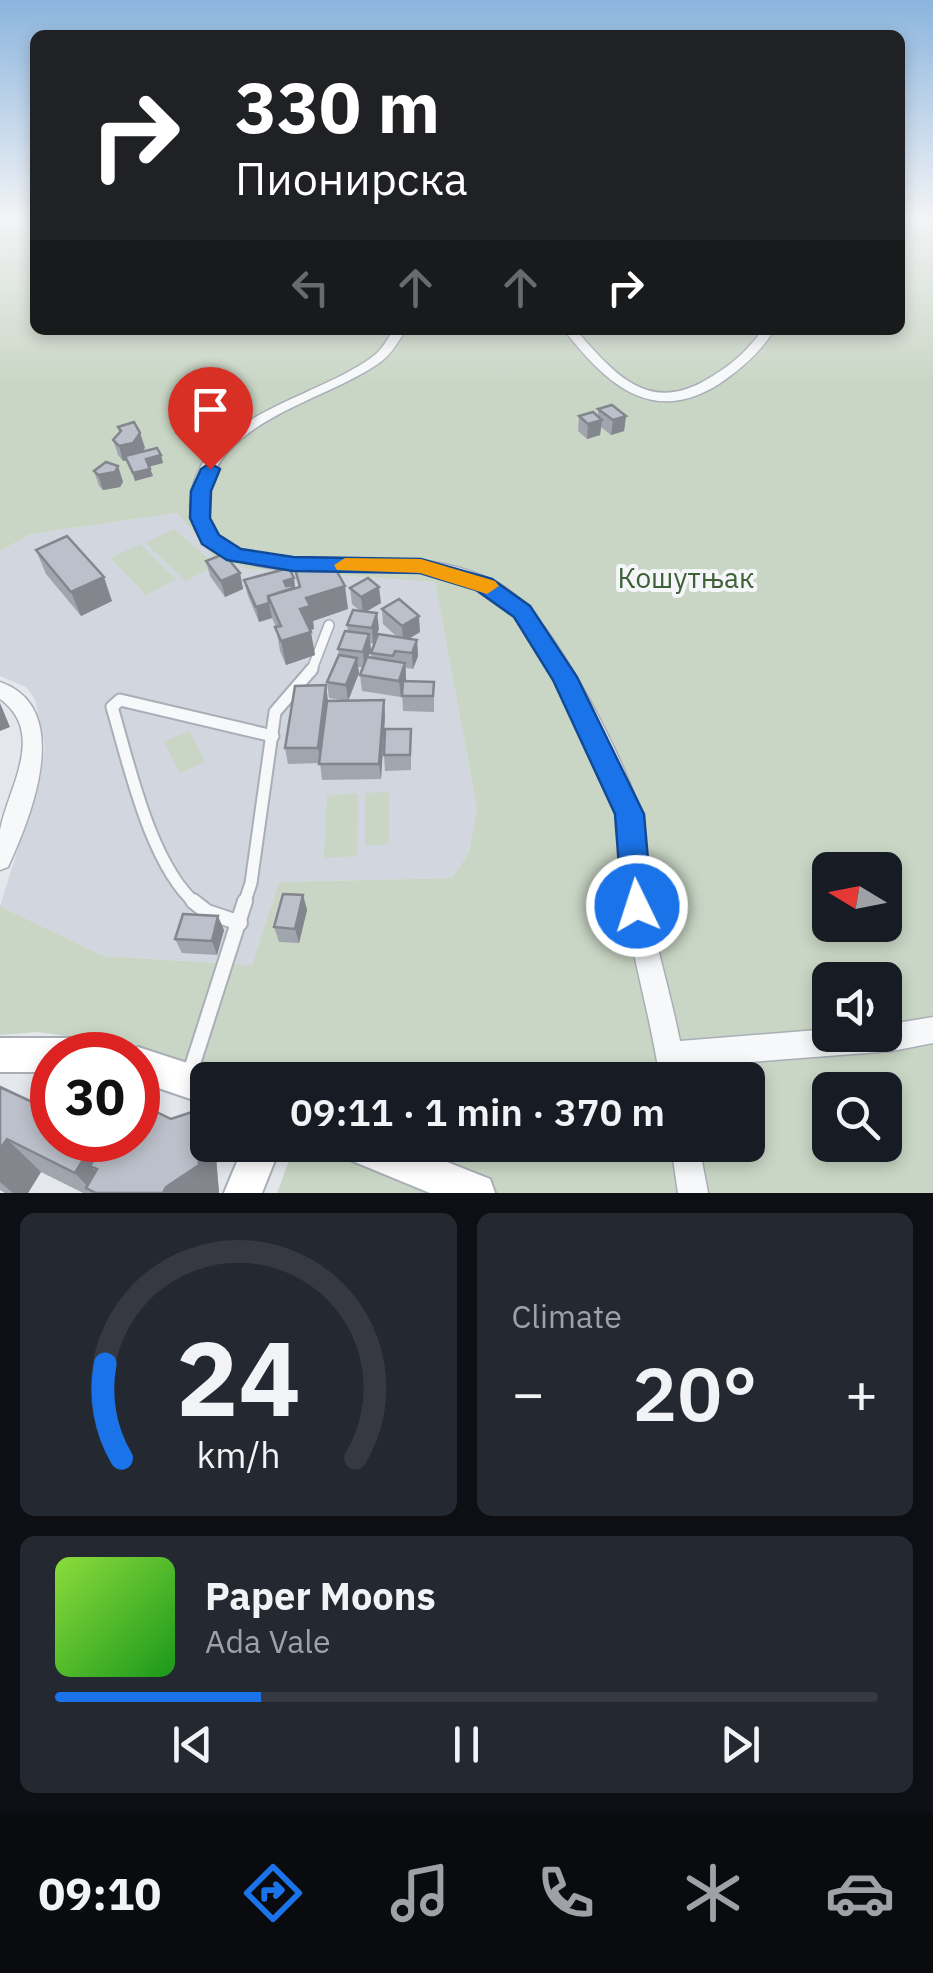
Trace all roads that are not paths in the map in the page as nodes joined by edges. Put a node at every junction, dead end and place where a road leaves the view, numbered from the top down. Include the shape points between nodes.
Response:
1 (396, 335) edge
2 (575, 335) edge
3 (764, 335) edge
4 (329, 626) dead end
5 (0, 689) edge
6 (273, 736) junction
7 (0, 860) edge
8 (240, 922) junction
9 (933, 1030) edge
10 (0, 1055) edge
11 (30, 1055) edge
12 (203, 1062) edge
13 (671, 1062) edge
14 (716, 1062) edge
15 (160, 1071) edge
16 (190, 1081) edge
17 (256, 1162) edge
18 (400, 1162) edge
19 (687, 1162) edge
20 (243, 1193) edge
21 (476, 1193) edge
22 (692, 1193) edge

1 - 13 street via 377,359 281,405 235,440 207,475 203,528 220,548 255,561 442,570 484,584 522,612 564,677 630,814 634,892
2 - 3 street via 622,386 666,400 714,383
4 - 6 lane via 310,674 277,706
5 - 7 street via 28,710 32,738 25,788
6 - 8 lane
6 - 8 lane via 120,700 112,707 171,870 200,909
8 - 12 lane
9 - 14 street
10 - 11 street
15 - 16 street
17 - 20 street
18 - 21 street
19 - 22 street

